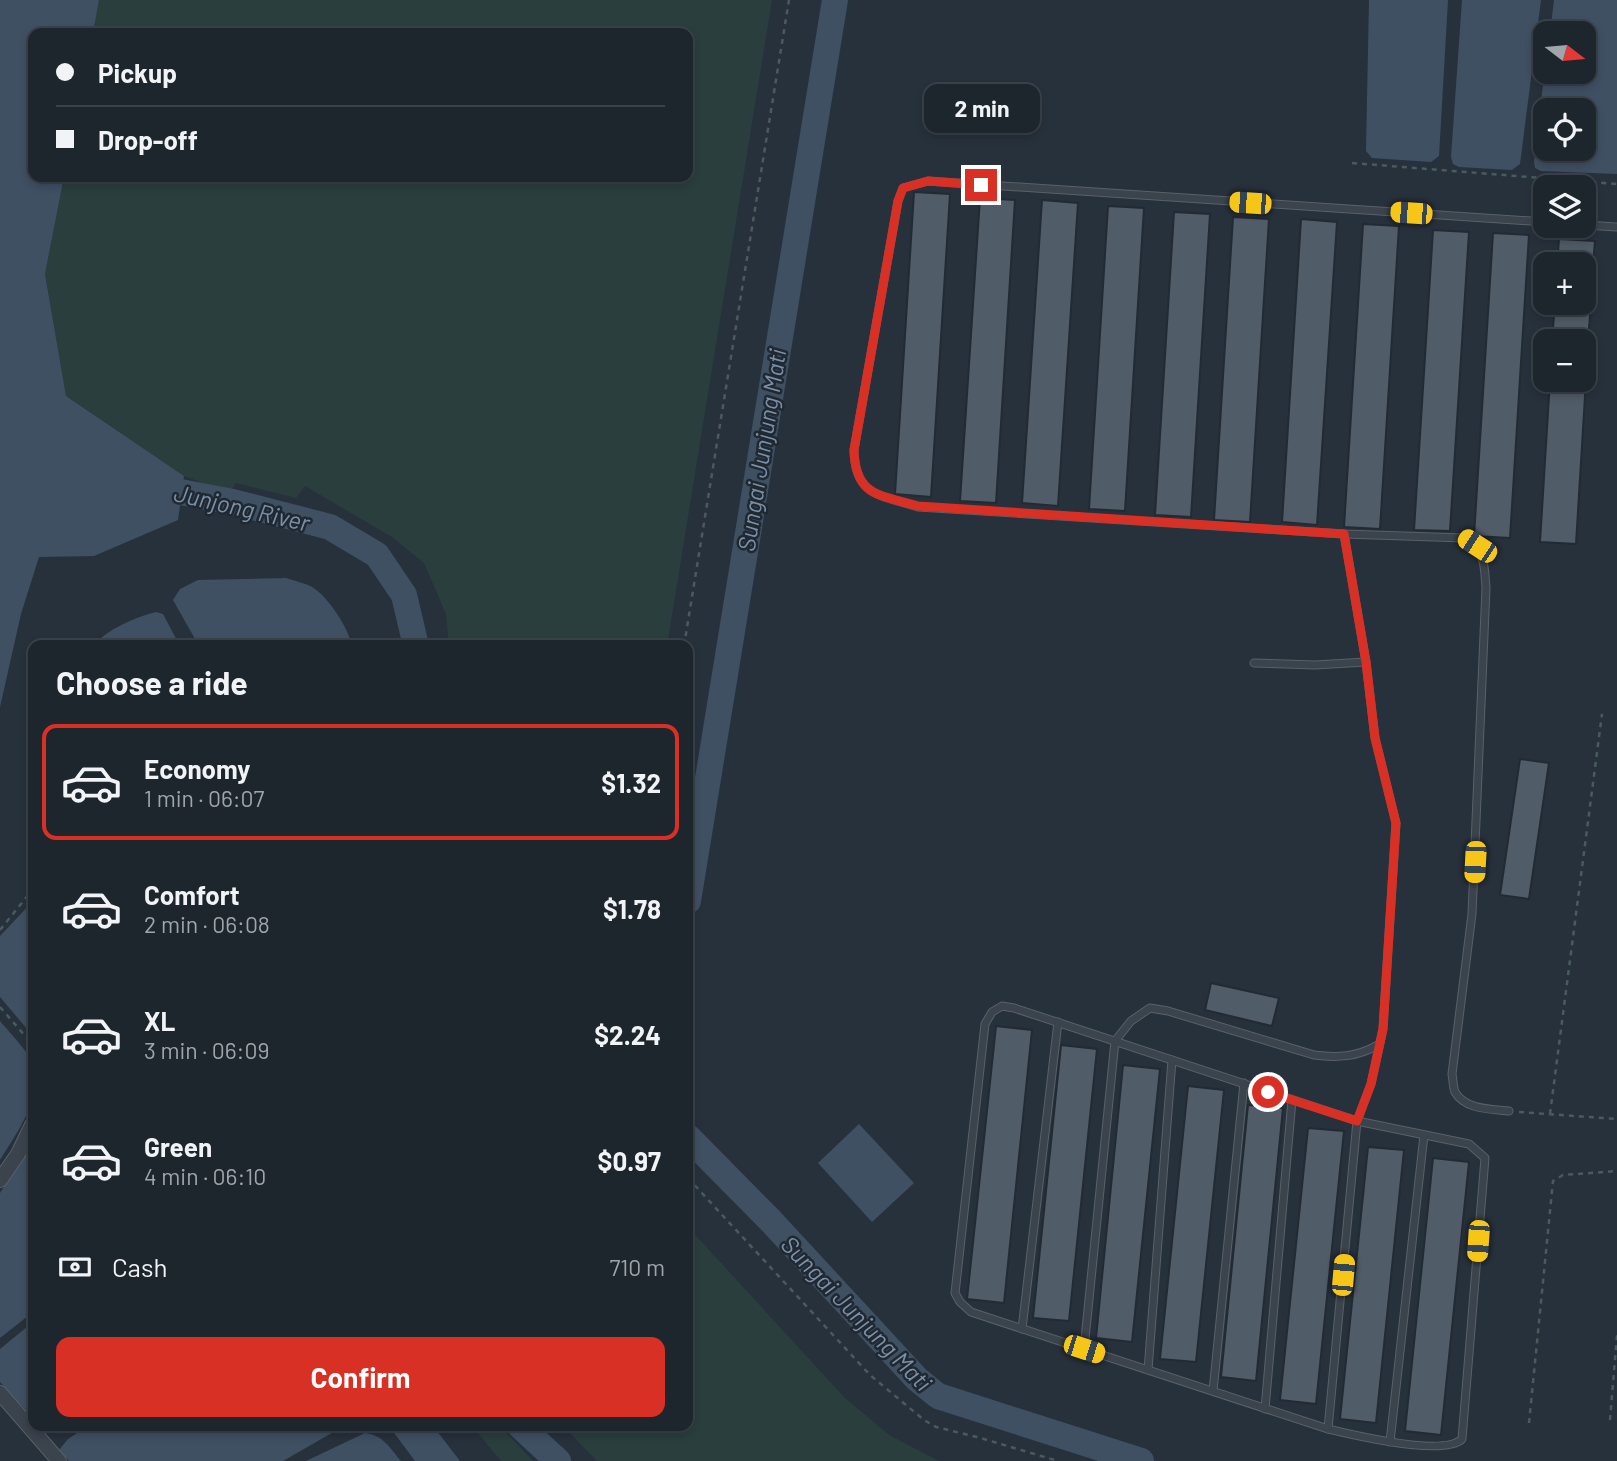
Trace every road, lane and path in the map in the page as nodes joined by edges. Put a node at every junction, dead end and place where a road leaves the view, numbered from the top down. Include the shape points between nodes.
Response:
1 (789, 0) edge
2 (1352, 163) dead end
3 (1617, 184) edge
4 (1533, 221) edge
5 (1596, 226) edge
6 (1617, 227) edge
7 (1344, 534) junction
8 (685, 640) edge
9 (1366, 662) junction
10 (1254, 663) dead end
11 (1602, 714) dead end
12 (28, 896) edge
13 (0, 930) edge
14 (0, 1007) edge
15 (1058, 1022) junction
16 (28, 1039) edge
17 (1115, 1041) junction
18 (1378, 1045) junction
19 (1172, 1060) junction
20 (1244, 1083) junction
21 (1292, 1100) junction
22 (1509, 1111) joint
23 (1550, 1114) junction
24 (1617, 1119) edge
25 (1357, 1121) junction
26 (28, 1133) edge
27 (1424, 1135) junction
28 (1617, 1171) edge
29 (0, 1180) edge
30 (693, 1183) edge
31 (1022, 1329) junction
32 (1617, 1335) edge
33 (1084, 1349) junction
34 (1148, 1370) junction
35 (1213, 1391) junction
36 (0, 1393) edge
37 (1265, 1409) junction
38 (1611, 1420) dead end
39 (1529, 1423) dead end
40 (28, 1425) edge
41 (1328, 1429) junction
42 (34, 1431) edge
43 (1390, 1442) junction
44 (60, 1461) edge
45 (1058, 1461) edge

1 - 8 path
2 - 3 path
4 - 7 lane via 928,181 903,188 854,450 861,483 874,493 918,506
5 - 6 lane
7 - 9 lane
7 - 22 lane via 1464,538 1477,546 1484,560 1485,651 1472,914 1452,1074 1455,1091 1464,1101
9 - 10 lane
9 - 18 lane via 1375,738 1396,823 1383,1029
11 - 23 path
12 - 13 path
14 - 16 path
15 - 17 lane
15 - 31 lane
15 - 31 lane via 1002,1006 992,1012 983,1037 955,1293 971,1312
17 - 18 lane via 1131,1020 1150,1008 1314,1055 1349,1056
17 - 19 lane
17 - 33 lane
18 - 25 lane via 1371,1084
19 - 20 lane
19 - 34 lane
20 - 21 lane
20 - 35 lane
21 - 25 lane
21 - 37 lane
22 - 23 path
23 - 24 path
25 - 27 lane
25 - 41 lane
26 - 29 street
27 - 43 lane
27 - 43 lane via 1469,1144 1485,1158 1464,1434 1458,1443 1437,1446
28 - 39 path via 1563,1175 1553,1181
30 - 45 path via 870,1375 924,1420
31 - 33 lane
32 - 38 path
33 - 34 lane
34 - 35 lane
35 - 37 lane
36 - 40 street
37 - 41 lane
41 - 43 lane
42 - 44 street

